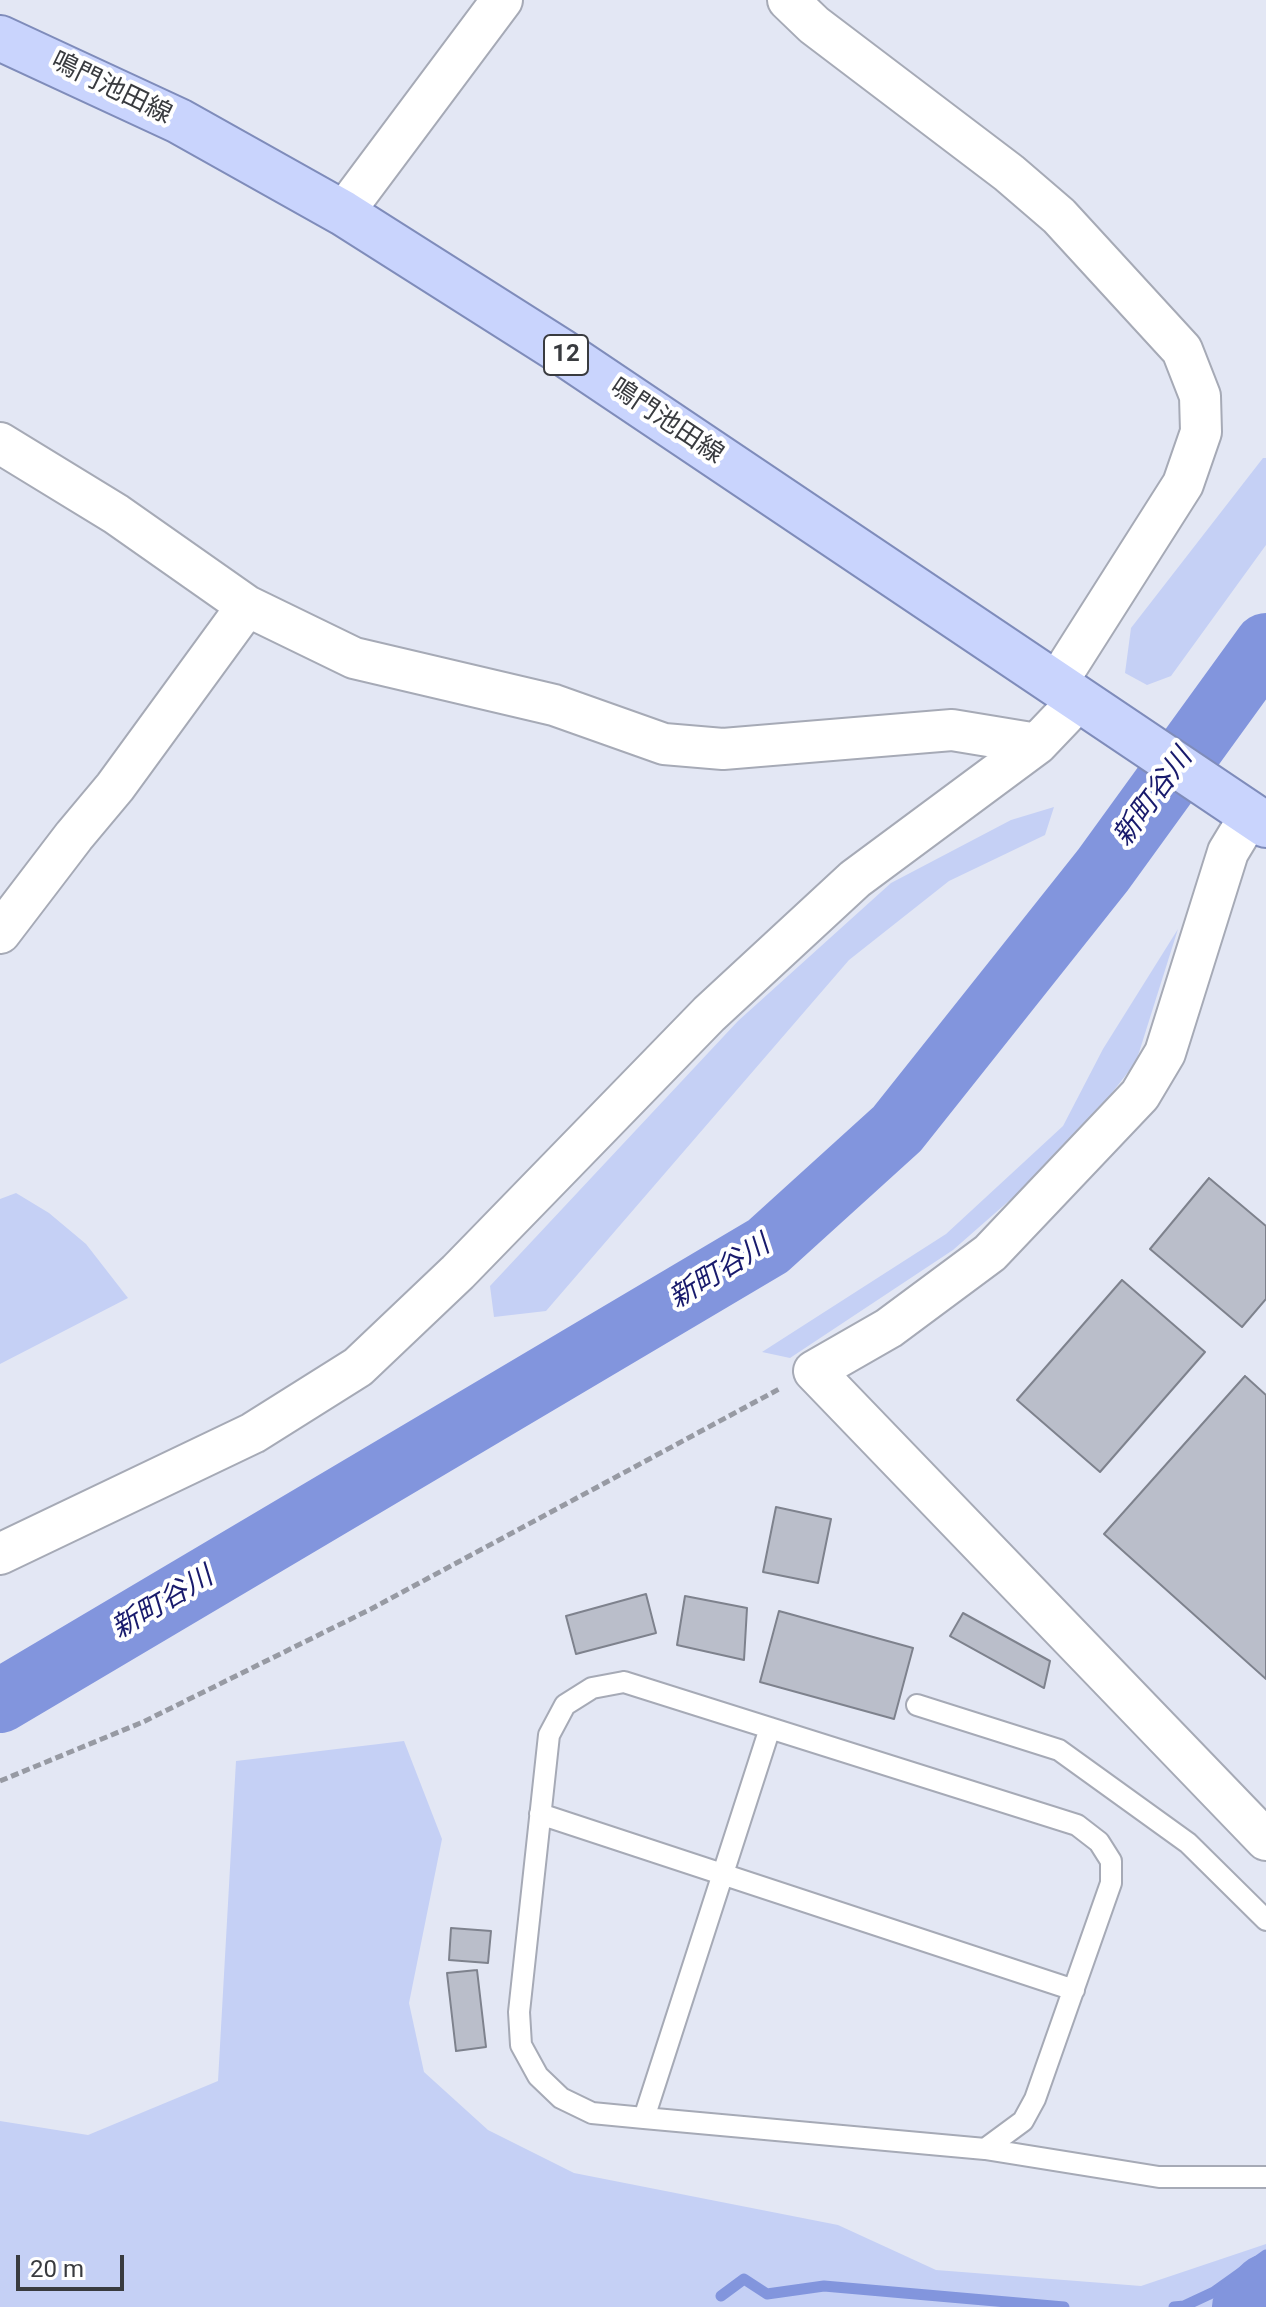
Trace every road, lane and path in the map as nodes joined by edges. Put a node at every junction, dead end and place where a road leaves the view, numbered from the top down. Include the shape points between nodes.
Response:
1 (502, 0) edge
2 (788, 0) edge
3 (0, 38) edge
4 (343, 213) junction
5 (0, 443) edge
6 (247, 606) junction
7 (1081, 700) junction
8 (1037, 744) junction
9 (1246, 812) edge
10 (0, 933) edge
11 (814, 1371) junction
12 (0, 1554) edge
13 (917, 1705) dead end
14 (770, 1728) junction
15 (0, 1781) edge
16 (540, 1814) junction
17 (1266, 1840) edge
18 (723, 1875) junction
19 (1266, 1920) edge
20 (1074, 1990) junction
21 (644, 2118) junction
22 (985, 2149) junction
23 (1266, 2177) edge

1 - 4 street
2 - 7 street via 1059,216 1182,350 1200,396 1201,432 1183,484
3 - 4 main road, 鳴門池田線 / 12 via 179,121
4 - 7 main road, 鳴門池田線 / 12 via 559,350
5 - 6 street via 116,514
6 - 8 street via 354,658 554,705 664,744 723,749 952,730
6 - 10 street
7 - 8 street
7 - 9 main road, 鳴門池田線 / 12
8 - 12 street via 855,879 709,1014 358,1367 253,1433
9 - 11 street via 1228,852 1165,1053 1140,1095 990,1253 889,1328
11 - 15 path via 371,1609 143,1722
11 - 17 street
13 - 19 lane via 1059,1750 1188,1843
14 - 16 lane via 624,1682 592,1688 565,1705 549,1735
14 - 18 lane
14 - 20 lane via 1077,1825 1099,1842 1111,1861 1111,1883
16 - 18 lane
16 - 21 lane via 519,2012 521,2045 538,2076 561,2098 592,2113
18 - 20 lane
18 - 21 lane
20 - 22 lane via 1023,2121
21 - 22 lane
22 - 23 lane via 1159,2177

